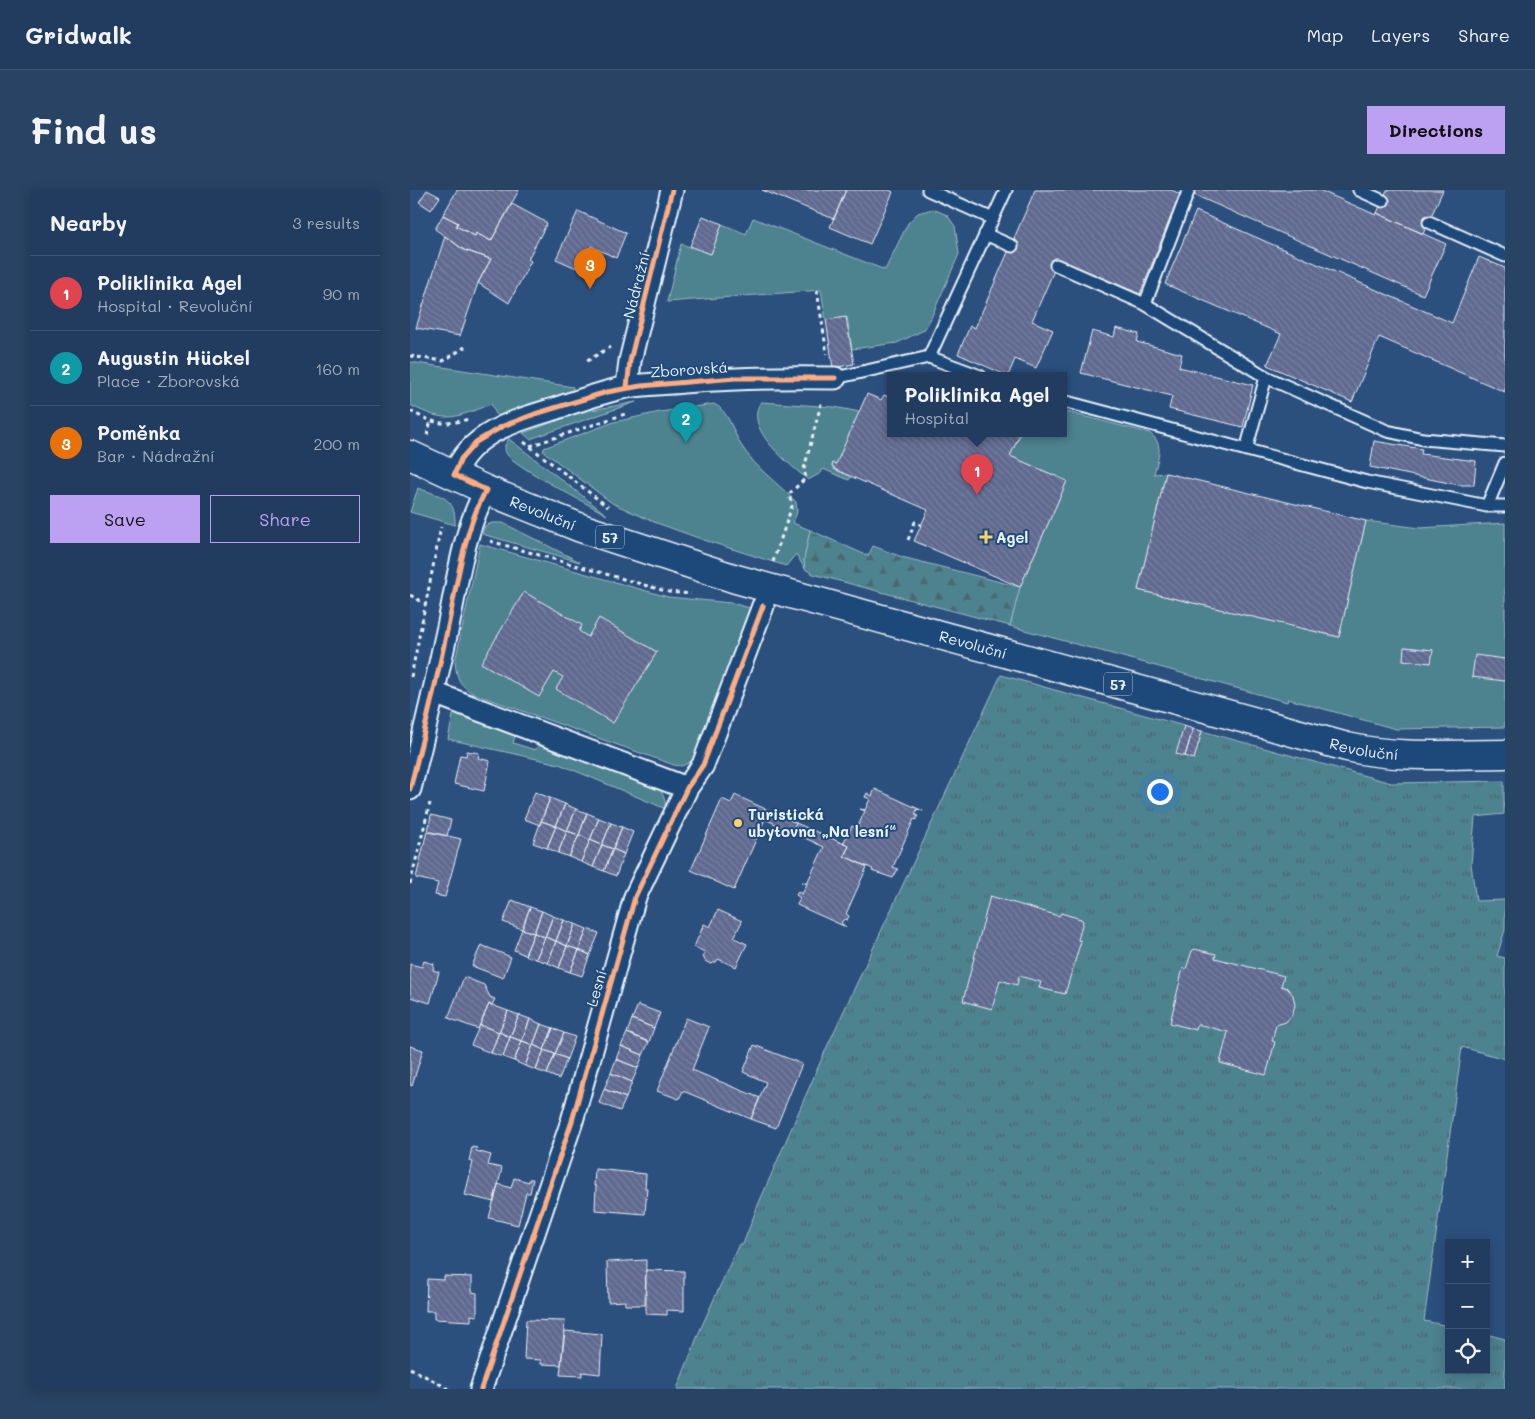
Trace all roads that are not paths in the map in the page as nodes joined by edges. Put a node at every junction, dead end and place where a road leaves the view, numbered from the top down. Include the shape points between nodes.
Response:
1 (672, 190) edge
2 (928, 190) edge
3 (1006, 190) edge
4 (1358, 190) edge
5 (1188, 192) dead end
6 (1383, 201) dead end
7 (992, 219) junction
8 (1429, 222) dead end
9 (986, 234) junction
10 (1012, 246) dead end
11 (1505, 256) edge
12 (1056, 265) dead end
13 (1146, 304) junction
14 (929, 357) junction
15 (829, 372) joint
16 (969, 372) edge
17 (1266, 377) junction
18 (627, 387) junction
19 (1067, 402) edge
20 (1505, 446) edge
21 (1246, 450) junction
22 (410, 455) edge
23 (1505, 463) edge
24 (454, 475) junction
25 (486, 490) junction
26 (1486, 506) junction
27 (1505, 506) edge
28 (763, 606) dead end
29 (434, 693) junction
30 (1505, 754) edge
31 (687, 788) junction
32 (410, 789) edge
33 (481, 1389) edge

1 - 18 street, Nádražní via 630,361
2 - 7 lane
3 - 7 lane
4 - 6 lane
5 - 13 lane
7 - 9 lane
8 - 11 lane
9 - 10 lane
9 - 14 lane
12 - 13 lane
13 - 17 lane
14 - 15 lane
14 - 16 lane
15 - 18 street, Zborovská
17 - 20 lane via 1386,431 1423,439
17 - 21 lane
18 - 24 street, Zborovská via 503,426 468,450
19 - 21 lane
21 - 26 lane via 1367,482
22 - 24 main road, 57
23 - 26 lane
24 - 25 main road, Revoluční / 57
25 - 29 street via 468,535
25 - 30 main road, Revoluční / 57 via 581,528 736,579 1347,747 1400,755
26 - 27 lane
28 - 31 street, Lesní via 703,765
29 - 31 street
29 - 32 street
31 - 33 street, Lesní via 635,897 572,1121

